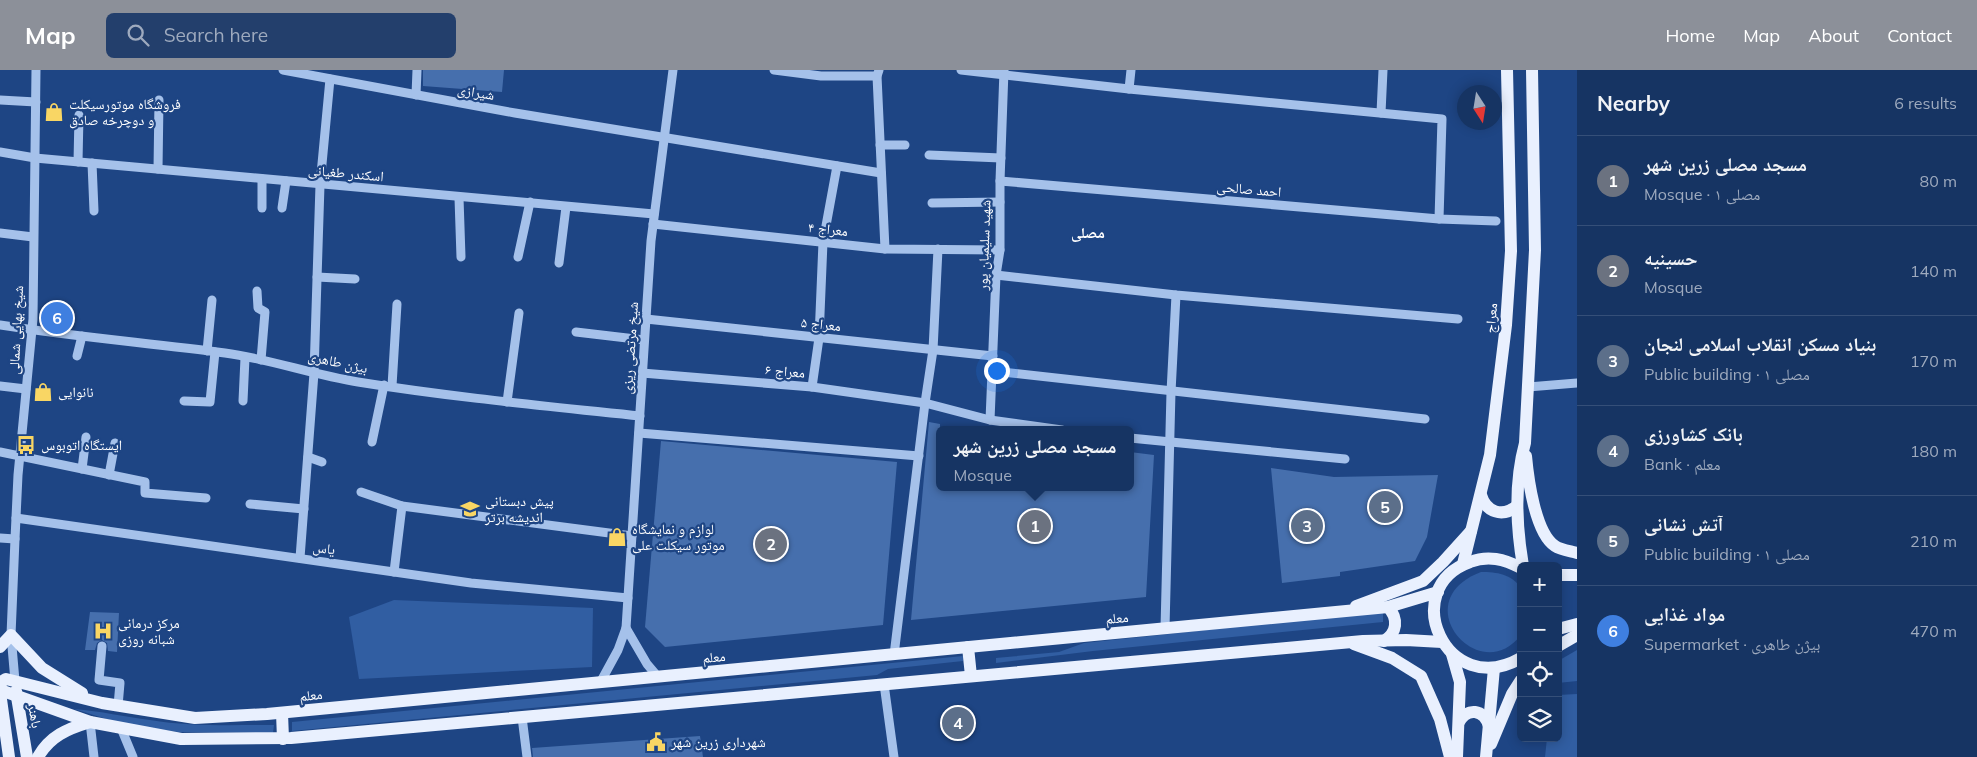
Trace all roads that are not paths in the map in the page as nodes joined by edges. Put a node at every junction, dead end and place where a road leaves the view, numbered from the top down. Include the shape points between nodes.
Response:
1 (36, 70) edge
2 (283, 70) edge
3 (417, 70) edge
4 (672, 70) edge
5 (774, 70) edge
6 (961, 70) edge
7 (1131, 70) edge
8 (1384, 70) edge
9 (1507, 70) edge
10 (1532, 70) edge
11 (1004, 72) edge
12 (878, 73) edge
13 (330, 79) junction
14 (1129, 89) junction
15 (416, 95) junction
16 (0, 100) edge
17 (159, 100) dead end
18 (36, 102) junction
19 (1381, 112) junction
20 (79, 114) dead end
21 (665, 138) junction
22 (880, 145) junction
23 (905, 146) dead end
24 (0, 152) edge
25 (929, 154) dead end
26 (35, 158) junction
27 (1001, 158) junction
28 (78, 162) junction
29 (92, 163) junction
30 (837, 166) junction
31 (158, 169) junction
32 (881, 173) junction
33 (262, 179) junction
34 (1000, 181) junction
35 (286, 182) junction
36 (320, 185) junction
37 (459, 198) junction
38 (530, 202) junction
39 (1000, 202) junction
40 (932, 203) dead end
41 (566, 207) junction
42 (262, 208) dead end
43 (282, 208) dead end
44 (94, 210) dead end
45 (654, 219) junction
46 (1439, 219) junction
47 (1496, 221) dead end
48 (0, 233) edge
49 (33, 237) junction
50 (823, 242) junction
51 (885, 249) junction
52 (938, 249) junction
53 (1000, 250) junction
54 (461, 257) dead end
55 (518, 257) dead end
56 (559, 263) dead end
57 (996, 275) junction
58 (317, 277) junction
59 (355, 279) dead end
60 (257, 291) dead end
61 (1176, 295) junction
62 (212, 300) dead end
63 (397, 304) dead end
64 (519, 313) dead end
65 (1458, 318) dead end
66 (646, 319) junction
67 (0, 325) edge
68 (32, 330) junction
69 (576, 332) dead end
70 (82, 336) junction
71 (818, 338) junction
72 (644, 340) junction
73 (933, 350) junction
74 (211, 351) junction
75 (77, 356) dead end
76 (993, 356) junction
77 (245, 358) junction
78 (261, 360) junction
79 (993, 371) junction
80 (642, 372) junction
81 (314, 373) junction
82 (1577, 384) edge
83 (0, 386) edge
84 (388, 386) junction
85 (812, 387) junction
86 (1528, 387) junction
87 (26, 389) junction
88 (1171, 392) junction
89 (184, 400) dead end
90 (243, 402) dead end
91 (507, 402) junction
92 (925, 403) junction
93 (640, 416) junction
94 (1425, 419) dead end
95 (990, 420) junction
96 (1033, 426) edge
97 (639, 433) junction
98 (86, 437) dead end
99 (1134, 439) edge
100 (372, 442) dead end
101 (115, 443) dead end
102 (1525, 443) junction
103 (1170, 444) junction
104 (0, 452) edge
105 (20, 456) junction
106 (919, 456) junction
107 (308, 457) junction
108 (1346, 459) dead end
109 (322, 462) dead end
110 (82, 469) junction
111 (109, 474) junction
112 (361, 492) dead end
113 (1481, 495) junction
114 (206, 498) dead end
115 (250, 504) dead end
116 (402, 506) junction
117 (1517, 506) junction
118 (304, 509) junction
119 (16, 518) junction
120 (1472, 529) junction
121 (632, 536) junction
122 (0, 538) edge
123 (15, 539) junction
124 (1577, 553) edge
125 (300, 558) junction
126 (1521, 562) edge
127 (1463, 564) junction
128 (1517, 565) edge
129 (394, 572) junction
130 (1562, 575) edge
131 (1577, 575) edge
132 (1438, 592) junction
133 (628, 598) junction
134 (1388, 608) junction
135 (1343, 611) junction
136 (1577, 624) edge
137 (626, 628) junction
138 (1165, 628) junction
139 (1562, 628) edge
140 (1577, 634) edge
141 (11, 635) junction
142 (1384, 641) junction
143 (1350, 642) junction
144 (1442, 642) junction
145 (1562, 643) edge
146 (102, 646) dead end
147 (0, 647) edge
148 (968, 647) junction
149 (1452, 654) junction
150 (894, 655) junction
151 (1517, 660) edge
152 (1494, 668) junction
153 (971, 676) junction
154 (658, 677) junction
155 (15, 681) junction
156 (600, 683) junction
157 (884, 684) junction
158 (1517, 686) edge
159 (0, 690) edge
160 (16, 696) junction
161 (102, 703) junction
162 (118, 706) junction
163 (282, 713) junction
164 (522, 718) junction
165 (90, 722) junction
166 (1459, 722) junction
167 (1489, 726) junction
168 (121, 728) junction
169 (284, 738) junction
170 (0, 749) edge
171 (1487, 756) edge
172 (5, 757) edge
173 (9, 757) edge
174 (27, 757) edge
175 (38, 757) edge
176 (94, 757) edge
177 (133, 757) edge
178 (526, 757) edge
179 (894, 757) edge
180 (1450, 757) edge
181 (1457, 757) edge

1 - 18 street, شیخ بهایی شمالی
2 - 13 street, شیرازی
3 - 15 street
4 - 21 street, شیخ مرتضی ریزی
5 - 12 street via 821,76
6 - 11 street
7 - 14 street
8 - 19 street
9 - 113 main road, معراج via 1511,251 1500,376 1490,455
10 - 86 main road via 1535,250
11 - 14 street
11 - 27 street, شهید سلیمیان پور
12 - 22 street
13 - 15 street, شیرازی
13 - 36 street
14 - 19 street
15 - 21 street, شیرازی
16 - 18 street
17 - 31 street
18 - 26 street, شیخ بهایی شمالی
19 - 46 street via 1442,119
20 - 28 street
21 - 30 street, شیرازی
21 - 45 street, شیخ مرتضی ریزی
22 - 23 street
22 - 32 street
24 - 26 street, اسکندر طغیانی
25 - 27 street
26 - 28 street, اسکندر طغیانی
26 - 49 street, شیخ بهایی شمالی
27 - 34 street, شهید سلیمیان پور
28 - 29 street, اسکندر طغیانی
29 - 31 street, اسکندر طغیانی
29 - 44 street
30 - 32 street, شیرازی
30 - 50 street
31 - 33 street, اسکندر طغیانی
32 - 51 street
33 - 35 street, اسکندر طغیانی
33 - 42 street
34 - 39 street, شهید سلیمیان پور
34 - 46 street, احمد صالحی
35 - 36 street, اسکندر طغیانی
35 - 43 street
36 - 37 street, اسکندر طغیانی
36 - 58 street
37 - 38 street, اسکندر طغیانی
37 - 54 street
38 - 41 street, اسکندر طغیانی
38 - 55 street
39 - 40 street
39 - 53 street, شهید سلیمیان پور
41 - 45 street, اسکندر طغیانی
41 - 56 street
45 - 50 street, معراج ۴
45 - 66 street, شیخ مرتضی ریزی
46 - 47 street, احمد صالحی
48 - 49 street
49 - 68 street, شیخ بهایی شمالی
50 - 51 street, معراج ۴
50 - 71 street
51 - 52 street, معراج ۴
52 - 53 street, معراج ۴
52 - 73 street
53 - 57 street, شهید سلیمیان پور
57 - 61 street
57 - 76 street, شهید سلیمیان پور
58 - 59 street
58 - 81 street
60 - 78 street via 258,308 265,312
61 - 65 street
61 - 88 street
62 - 74 street
63 - 84 street
64 - 91 street
66 - 71 street, معراج ۵
66 - 72 street, شیخ مرتضی ریزی
67 - 68 street, بیژن طاهری
68 - 70 street, بیژن طاهری
68 - 87 street, شیخ بهایی شمالی
69 - 72 street
70 - 74 street, بیژن طاهری
70 - 75 street
71 - 73 street, معراج ۵
71 - 85 street
72 - 80 street, شیخ مرتضی ریزی
73 - 76 street, معراج ۵
73 - 92 street
74 - 77 street, بیژن طاهری
74 - 89 street via 210,402
76 - 79 street, شهید سلیمیان پور
77 - 78 street, بیژن طاهری
77 - 90 street
78 - 81 street, بیژن طاهری
79 - 88 street
79 - 95 street, شهید سلیمیان پور
80 - 85 street, معراج ۶
80 - 93 street, شیخ مرتضی ریزی
81 - 84 street, بیژن طاهری
81 - 107 street
82 - 86 street
83 - 87 street
84 - 91 street, بیژن طاهری
84 - 100 street
85 - 92 street, معراج ۶
86 - 102 main road
87 - 105 street, شیخ بهایی شمالی
88 - 94 street
88 - 103 street
91 - 93 street, بیژن طاهری
92 - 95 street, معراج ۶
92 - 106 street
93 - 97 street, شیخ مرتضی ریزی
95 - 96 street, معراج ۶
97 - 106 street
97 - 121 street, شیخ مرتضی ریزی
98 - 110 street
99 - 103 street
101 - 111 street
102 - 117 main road via 1520,462
102 - 124 main road via 1529,488 1540,526 1554,546
103 - 108 street
103 - 138 street
104 - 105 street
105 - 110 street
105 - 119 street, شیخ بهایی شمالی
106 - 150 street
107 - 109 street
107 - 118 street
110 - 111 street
111 - 114 street via 145,482 145,493
112 - 116 street
113 - 117 main road via 1488,509 1495,512
113 - 120 main road, معراج
115 - 118 street
116 - 121 street
116 - 129 street
117 - 126 main road
118 - 125 street
119 - 123 street, شیخ بهایی شمالی
119 - 125 street, یاس
120 - 127 main road, معراج
120 - 135 main road via 1423,581
121 - 133 street, شیخ مرتضی ریزی
122 - 123 street
123 - 141 street, شیخ بهایی شمالی
125 - 129 street, یاس
127 - 128 main road via 1494,558
127 - 132 main road via 1452,572
129 - 133 street, یاس
130 - 131 main road
132 - 134 main road, معلم
132 - 144 main road via 1434,618
133 - 137 street, شیخ مرتضی ریزی
134 - 135 main road, معلم
134 - 142 main road via 1394,615 1395,625 1392,634
135 - 138 main road, معلم
136 - 139 main road
137 - 154 street
137 - 156 street, شیخ مرتضی ریزی
138 - 148 main road, معلم
140 - 145 main road
141 - 147 main road
141 - 155 street, شیخ بهایی شمالی
141 - 161 main road via 42,668
142 - 143 main road
142 - 144 main road
143 - 153 main road
143 - 180 main road via 1392,658 1421,676 1440,719
144 - 149 main road
146 - 162 street via 99,680 120,683
148 - 150 main road, معلم
148 - 153 main road
149 - 152 main road via 1479,668
149 - 166 main road via 1460,682
150 - 154 main road, معلم
151 - 152 main road
152 - 167 main road
153 - 157 main road
154 - 156 main road, معلم
155 - 159 main road via 3,680
155 - 160 main road, باهنر
155 - 161 main road, معلم
156 - 163 main road, معلم
157 - 164 main road
157 - 179 street
158 - 171 main road
159 - 160 main road
159 - 173 main road
160 - 165 main road
160 - 174 main road, باهنر
161 - 162 main road, معلم
162 - 163 main road, معلم via 195,718
163 - 169 main road
164 - 169 main road
164 - 178 street
165 - 168 main road
165 - 175 main road via 56,736
165 - 176 street
166 - 167 main road via 1468,712 1476,711 1482,713
166 - 181 main road
167 - 171 main road
168 - 169 main road via 181,739
168 - 177 street
170 - 172 main road

